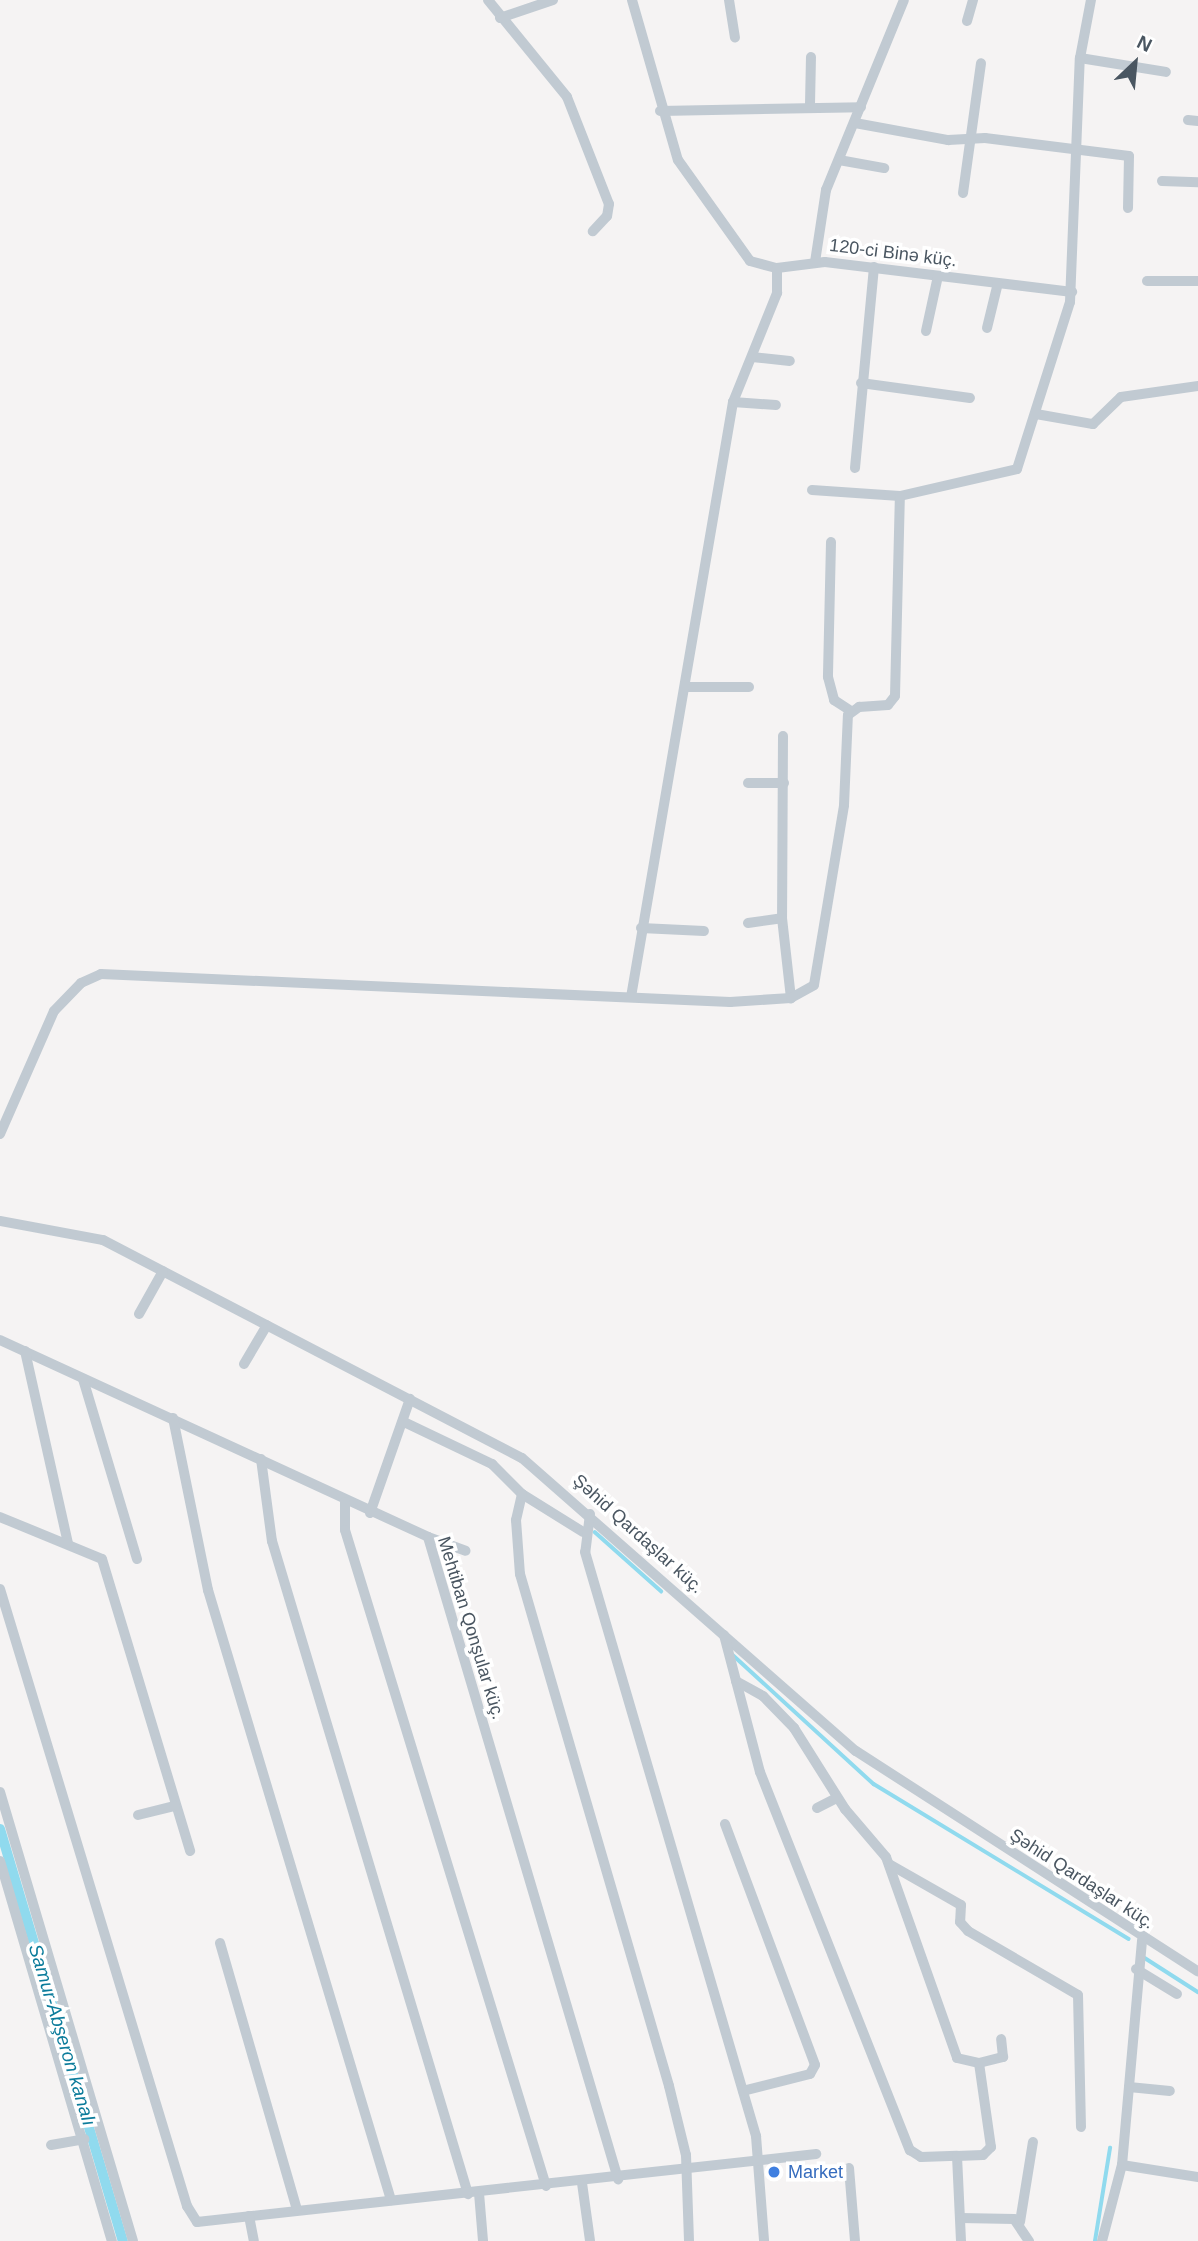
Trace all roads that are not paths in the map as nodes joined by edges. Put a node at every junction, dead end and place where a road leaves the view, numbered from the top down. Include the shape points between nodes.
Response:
1 (488, 0) edge
2 (553, 0) edge
3 (632, 0) edge
4 (729, 0) edge
5 (904, 0) edge
6 (973, 0) edge
7 (1091, 0) edge
8 (500, 18) junction
9 (967, 21) dead end
10 (735, 38) dead end
11 (811, 57) dead end
12 (1080, 58) junction
13 (981, 63) dead end
14 (1166, 72) dead end
15 (810, 104) junction
16 (861, 107) junction
17 (660, 111) junction
18 (855, 122) junction
19 (970, 139) junction
20 (1077, 149) junction
21 (839, 160) junction
22 (884, 168) dead end
23 (1162, 181) dead end
24 (1198, 183) edge
25 (963, 193) dead end
26 (1128, 208) dead end
27 (593, 231) dead end
28 (815, 262) junction
29 (874, 267) junction
30 (777, 268) junction
31 (938, 275) junction
32 (1147, 281) dead end
33 (1198, 281) edge
34 (998, 283) junction
35 (1072, 292) junction
36 (987, 328) dead end
37 (926, 331) dead end
38 (752, 356) junction
39 (790, 361) dead end
40 (861, 383) junction
41 (1198, 386) edge
42 (970, 398) dead end
43 (733, 402) junction
44 (776, 405) dead end
45 (1036, 414) junction
46 (855, 468) dead end
47 (812, 490) dead end
48 (900, 496) junction
49 (831, 542) dead end
50 (685, 687) junction
51 (749, 687) dead end
52 (851, 711) junction
53 (783, 736) dead end
54 (748, 783) dead end
55 (784, 783) junction
56 (782, 918) junction
57 (748, 923) dead end
58 (641, 928) junction
59 (704, 931) dead end
60 (631, 997) junction
61 (791, 998) junction
62 (4, 1111) edge
63 (0, 1134) edge
64 (0, 1221) edge
65 (163, 1271) junction
66 (139, 1314) dead end
67 (267, 1325) junction
68 (0, 1340) edge
69 (24, 1351) junction
70 (244, 1364) dead end
71 (83, 1379) junction
72 (410, 1399) junction
73 (173, 1418) junction
74 (404, 1422) junction
75 (261, 1459) junction
76 (522, 1494) junction
77 (345, 1502) junction
78 (370, 1513) junction
79 (590, 1514) junction
80 (0, 1517) edge
81 (583, 1532) junction
82 (428, 1537) junction
83 (68, 1543) junction
84 (466, 1551) dead end
85 (137, 1559) dead end
86 (0, 1589) edge
87 (724, 1635) junction
88 (736, 1681) junction
89 (0, 1792) edge
90 (837, 1798) junction
91 (175, 1806) junction
92 (817, 1808) dead end
93 (138, 1815) dead end
94 (725, 1824) dead end
95 (190, 1851) dead end
96 (0, 1861) edge
97 (889, 1864) junction
98 (1142, 1940) junction
99 (220, 1943) dead end
100 (1136, 1969) junction
101 (1198, 1971) edge
102 (1177, 1994) dead end
103 (1001, 2039) dead end
104 (979, 2063) junction
105 (1129, 2087) junction
106 (743, 2091) junction
107 (1170, 2091) dead end
108 (1081, 2127) dead end
109 (84, 2139) junction
110 (1032, 2141) dead end
111 (51, 2145) dead end
112 (817, 2154) dead end
113 (957, 2156) junction
114 (761, 2161) junction
115 (1122, 2165) junction
116 (687, 2168) junction
117 (849, 2168) dead end
118 (1198, 2177) edge
119 (618, 2179) junction
120 (582, 2183) junction
121 (546, 2186) junction
122 (474, 2194) junction
123 (391, 2200) junction
124 (297, 2209) junction
125 (249, 2216) junction
126 (961, 2218) junction
127 (1020, 2222) junction
128 (112, 2241) edge
129 (133, 2241) edge
130 (254, 2241) edge
131 (483, 2241) edge
132 (590, 2241) edge
133 (689, 2241) edge
134 (764, 2241) edge
135 (855, 2241) edge
136 (961, 2241) edge
137 (1029, 2241) edge
138 (1102, 2241) edge

1 - 8 street
2 - 8 street
3 - 17 street
4 - 10 street
5 - 16 street
6 - 9 street
7 - 12 street
8 - 27 street via 567,97 609,204 607,216
11 - 15 street
12 - 14 street
12 - 20 street
13 - 19 street
15 - 16 street
15 - 17 street
16 - 18 street
17 - 30 street via 685,174 742,253 757,265
18 - 19 street
18 - 21 street
19 - 20 street
19 - 25 street
20 - 26 street via 1131,158
20 - 35 street
21 - 22 street
21 - 28 street via 822,202
23 - 24 street
28 - 29 street, 120-ci Binə küç.
28 - 30 street, 120-ci Binə küç.
29 - 31 street, 120-ci Binə küç.
29 - 40 street
30 - 38 street via 778,293
31 - 34 street, 120-ci Binə küç.
31 - 37 street
32 - 33 street
34 - 35 street, 120-ci Binə küç.
34 - 36 street
35 - 45 street
38 - 39 street
38 - 43 street
40 - 42 street
40 - 46 street
41 - 45 street via 1121,397 1093,424
43 - 44 street
43 - 50 street
45 - 48 street via 1012,474
47 - 48 street
48 - 52 street via 895,696 888,705
49 - 52 street via 828,677 834,701
50 - 51 street
50 - 58 street
52 - 61 street via 821,960 814,985
53 - 55 street
54 - 55 street
55 - 56 street
56 - 57 street
56 - 61 street
58 - 59 street
58 - 60 street
60 - 61 street
60 - 62 street via 101,974 81,983 54,1011
62 - 63 street
64 - 65 street, Şəhid Qardaşlar küç. via 83,1233
65 - 66 street
65 - 67 street, Şəhid Qardaşlar küç.
67 - 70 street
67 - 72 street, Şəhid Qardaşlar küç.
68 - 69 street, Mehtiban Qonşular küç.
69 - 71 street, Mehtiban Qonşular küç.
69 - 83 street
71 - 73 street, Mehtiban Qonşular küç.
71 - 85 street
72 - 74 street
72 - 79 street, Şəhid Qardaşlar küç. via 522,1458
73 - 75 street, Mehtiban Qonşular küç.
73 - 123 street via 208,1590
74 - 76 street via 492,1464
74 - 78 street
75 - 77 street, Mehtiban Qonşular küç.
75 - 122 street via 272,1541
76 - 81 street
76 - 116 street via 516,1520 520,1574
77 - 78 street, Mehtiban Qonşular küç.
77 - 121 street via 345,1530
78 - 82 street, Mehtiban Qonşular küç.
79 - 81 street
79 - 87 street, Şəhid Qardaşlar küç.
80 - 83 street
81 - 106 street
82 - 84 street
82 - 119 street, Mehtiban Qonşular küç.
83 - 91 street via 102,1559
86 - 125 street via 187,2206 204,2223
87 - 88 street
87 - 98 street, Şəhid Qardaşlar küç. via 882,1771
88 - 90 street via 763,1696 794,1728
88 - 113 street via 760,1772 910,2150 921,2157
89 - 129 street
90 - 92 street
90 - 97 street
91 - 93 street
91 - 95 street
94 - 106 street via 815,2065 810,2074
96 - 109 street
97 - 104 street via 957,2059
97 - 108 street via 961,1905 962,1927 1078,1995
98 - 100 street
98 - 101 street, Şəhid Qardaşlar küç.
99 - 124 street
100 - 102 street
100 - 105 street
103 - 104 street via 1003,2057
104 - 113 street via 991,2147 983,2155
105 - 107 street
105 - 115 street
106 - 114 street
109 - 111 street
109 - 128 street
110 - 127 street
112 - 114 street
113 - 126 street
114 - 116 street
114 - 134 street
115 - 118 street
115 - 138 street
116 - 119 street
116 - 133 street
117 - 135 street
119 - 120 street
120 - 121 street
120 - 132 street
121 - 122 street
122 - 123 street
122 - 131 street
123 - 124 street
124 - 125 street
125 - 130 street
126 - 127 street
126 - 136 street
127 - 137 street

